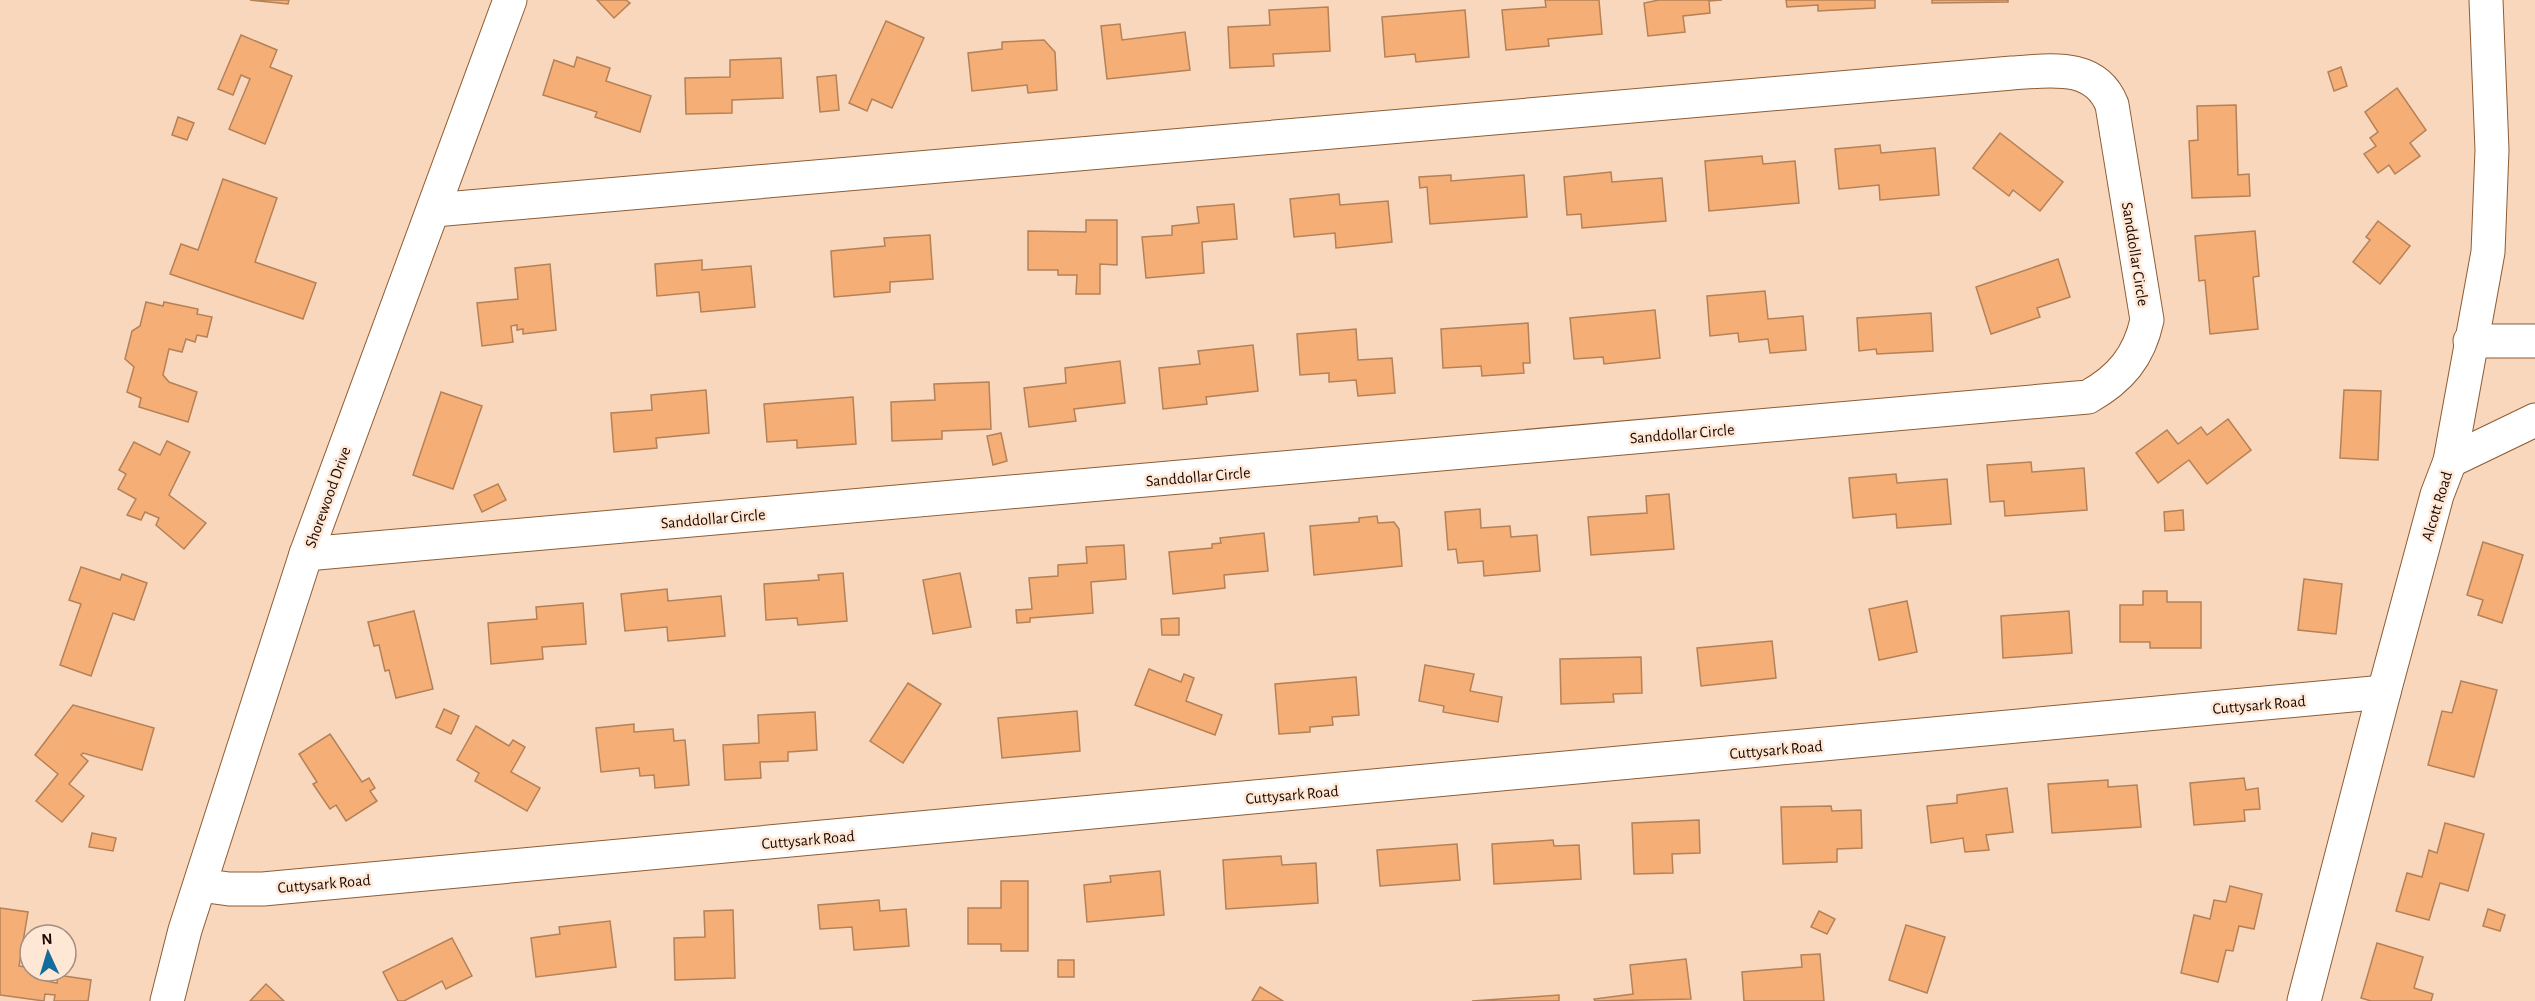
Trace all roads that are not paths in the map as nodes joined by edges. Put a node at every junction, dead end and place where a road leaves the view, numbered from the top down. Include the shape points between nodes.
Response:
1 (510, 0) edge
2 (2486, 0) edge
3 (434, 210) junction
4 (2470, 341) junction
5 (2535, 341) edge
6 (2535, 420) edge
7 (2450, 461) junction
8 (306, 554) junction
9 (2384, 692) junction
10 (200, 885) junction
11 (167, 1001) edge
12 (2304, 1001) edge

1 - 3 street, Shorewood Drive
2 - 4 street, Alcott Road via 2492,140 2488,252
3 - 8 street, Shorewood Drive
3 - 8 street, Sanddollar Circle via 2055,71 2077,73 2107,92 2147,320 2142,341 2124,370 2088,397
4 - 5 street
4 - 7 street, Alcott Road
6 - 7 street
7 - 9 street, Alcott Road via 2437,495
8 - 10 street, Shorewood Drive
9 - 10 street, Cuttysark Road via 263,889 229,890
9 - 12 street, Alcott Road
10 - 11 street, Shorewood Drive

